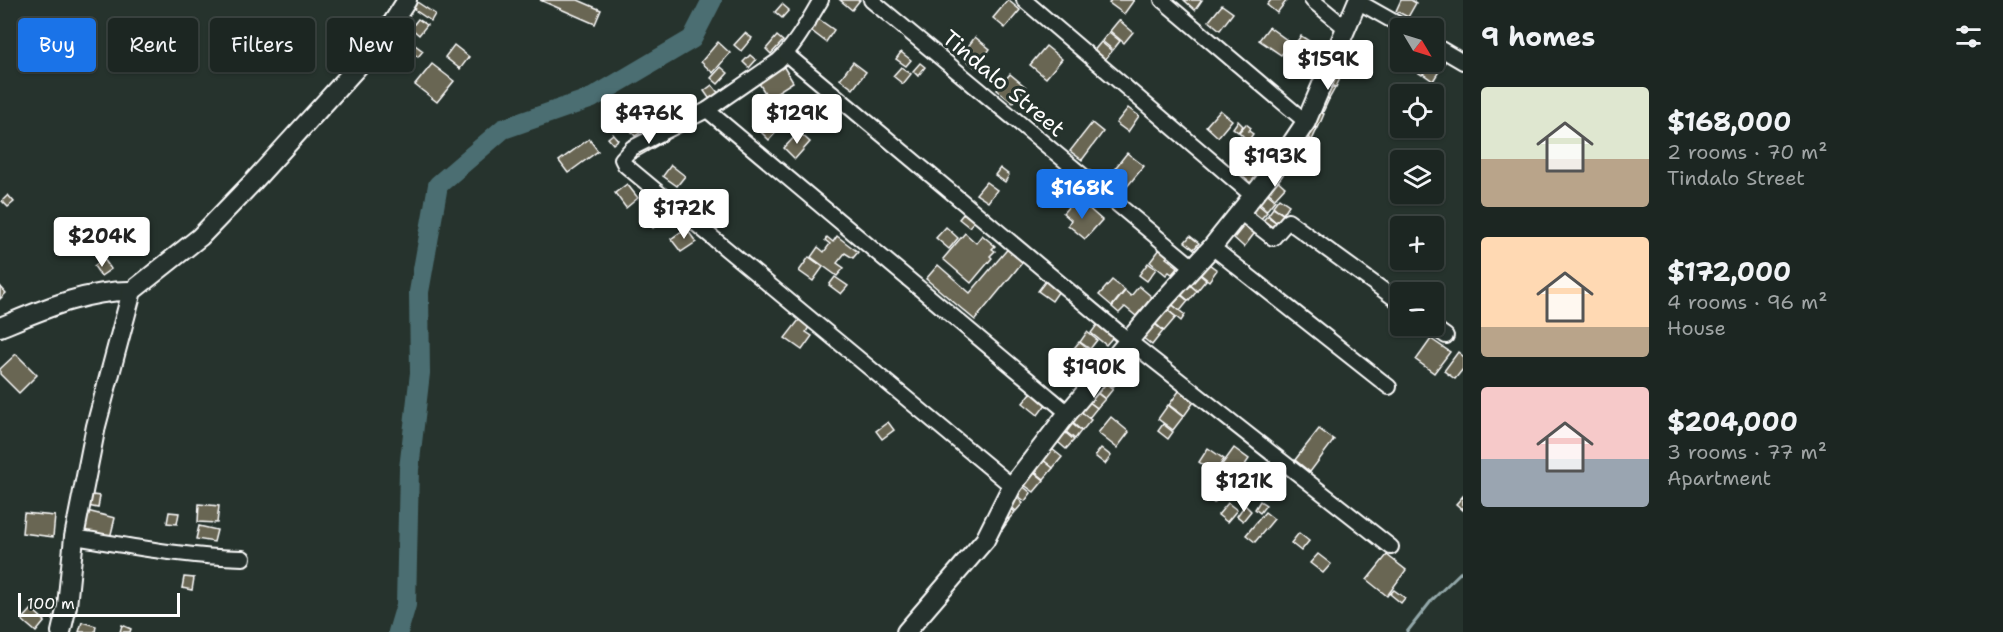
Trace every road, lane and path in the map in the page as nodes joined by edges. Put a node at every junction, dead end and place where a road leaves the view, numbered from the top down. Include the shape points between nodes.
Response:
1 (407, 0) edge
2 (821, 0) edge
3 (871, 0) edge
4 (1024, 0) edge
5 (1162, 0) edge
6 (1312, 0) edge
7 (1358, 1) edge
8 (1390, 19) edge
9 (1347, 29) junction
10 (1444, 51) edge
11 (786, 54) junction
12 (1463, 62) edge
13 (707, 110) junction
14 (1306, 122) junction
15 (1254, 197) junction
16 (1241, 213) junction
17 (1212, 247) junction
18 (1193, 267) junction
19 (132, 291) junction
20 (1390, 295) edge
21 (0, 327) edge
22 (1129, 340) junction
23 (1389, 387) dead end
24 (1068, 413) junction
25 (1012, 486) junction
26 (74, 537) junction
27 (1391, 547) dead end
28 (243, 558) dead end
29 (61, 632) edge
30 (906, 632) edge

1 - 19 street via 381,40 252,183 200,237
2 - 11 street
3 - 18 street, Tindalo Street
4 - 15 street
5 - 14 street
6 - 9 street
7 - 8 street
7 - 9 street
9 - 14 street
10 - 12 street
11 - 13 street
11 - 22 street
13 - 24 street
13 - 25 street via 632,148 622,159 625,165
14 - 15 street
15 - 16 street
16 - 17 street
16 - 20 street via 1273,238 1288,221
17 - 18 street
17 - 23 street
18 - 22 street
19 - 21 street via 101,293 56,305
19 - 26 street via 96,426
22 - 24 street
22 - 27 street
24 - 25 street
25 - 30 street via 985,540
26 - 28 street via 213,558
26 - 29 street

